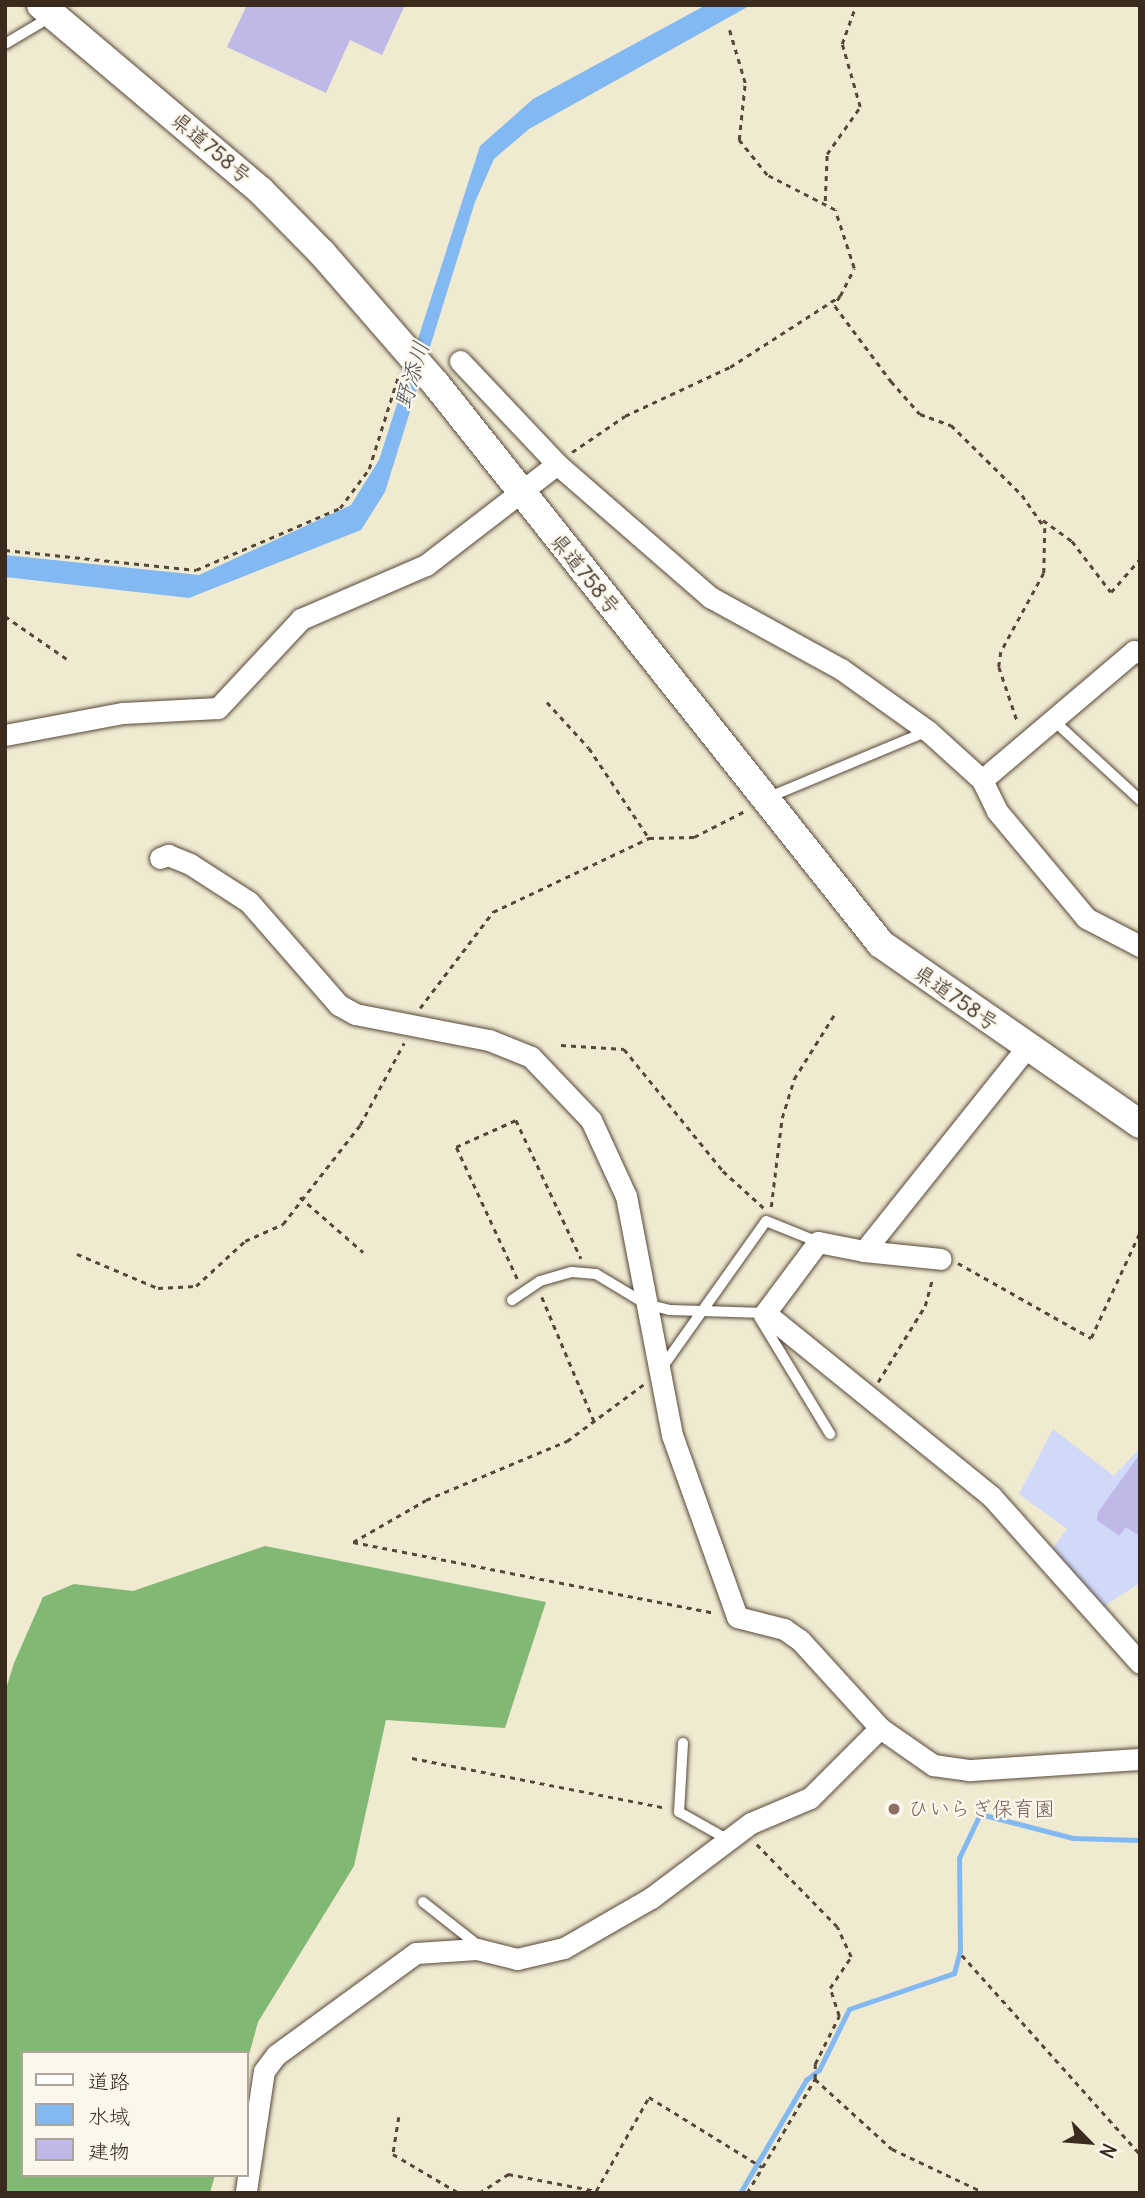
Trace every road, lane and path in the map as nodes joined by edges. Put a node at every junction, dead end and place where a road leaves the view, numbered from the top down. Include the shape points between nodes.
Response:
1 (856, 5) edge
2 (51, 8) edge
3 (729, 29) dead end
4 (5, 44) edge
5 (825, 203) junction
6 (840, 296) junction
7 (403, 353) junction
8 (460, 361) dead end
9 (557, 464) junction
10 (519, 491) junction
11 (1041, 520) junction
12 (5, 550) edge
13 (1140, 559) edge
14 (5, 616) edge
15 (1140, 653) edge
16 (67, 659) dead end
17 (547, 702) dead end
18 (1051, 719) junction
19 (928, 731) junction
20 (5, 735) edge
21 (1019, 745) junction
22 (982, 780) junction
23 (765, 799) junction
24 (1140, 800) edge
25 (649, 838) junction
26 (160, 858) dead end
27 (1140, 946) edge
28 (834, 1015) dead end
29 (413, 1022) junction
30 (561, 1045) dead end
31 (1027, 1047) junction
32 (1140, 1124) edge
33 (300, 1197) junction
34 (1140, 1231) edge
35 (818, 1242) junction
36 (864, 1251) junction
37 (363, 1252) dead end
38 (77, 1254) dead end
39 (938, 1259) junction
40 (588, 1273) junction
41 (536, 1283) junction
42 (523, 1292) junction
43 (512, 1300) dead end
44 (646, 1304) junction
45 (704, 1310) junction
46 (761, 1314) junction
47 (661, 1369) junction
48 (868, 1394) junction
49 (595, 1423) junction
50 (830, 1434) dead end
51 (737, 1618) junction
52 (1140, 1663) edge
53 (880, 1728) junction
54 (683, 1743) dead end
55 (412, 1758) dead end
56 (1140, 1759) edge
57 (679, 1812) junction
58 (734, 1835) junction
59 (424, 1902) dead end
60 (485, 1951) junction
61 (962, 1955) dead end
62 (815, 2079) junction
63 (399, 2117) dead end
64 (1140, 2154) edge
65 (762, 2167) junction
66 (248, 2175) edge
67 (248, 2177) edge
68 (246, 2191) dead end
69 (459, 2193) edge
70 (479, 2193) edge
71 (747, 2193) edge
72 (985, 2193) edge

1 - 5 path via 842,44 860,107 827,154
2 - 4 lane
2 - 7 main road, 県道758号 via 261,191
3 - 5 path via 745,83 739,140 767,175
5 - 6 path via 835,210 854,268
6 - 9 path via 730,367 595,433
6 - 11 path via 835,306 920,414 951,425
7 - 10 main road, 県道758号 via 436,384
7 - 12 path via 369,469 340,508 196,570
8 - 9 street
9 - 10 street
9 - 19 street via 710,597 841,669
10 - 20 street via 426,565 301,619 218,708 123,713
10 - 23 main road, 県道758号
11 - 13 path via 1072,541 1111,592
11 - 21 path via 1044,573 999,667
14 - 16 path
15 - 18 street via 1134,651
17 - 25 path via 589,748
18 - 21 street
18 - 24 lane
19 - 22 street
19 - 23 lane
21 - 22 street
22 - 27 street via 997,811 1086,918
23 - 25 path via 694,837
23 - 31 main road, 県道758号 via 881,944
25 - 29 path via 493,912
26 - 29 street via 168,855 190,864 249,902 339,1005 355,1014
28 - 30 path via 815,1037 790,1092 771,1213 723,1171 624,1049
29 - 33 path via 382,1091
29 - 44 street via 531,1057 583,1111 626,1196
31 - 32 main road, 県道758号
31 - 36 street
33 - 37 path
33 - 38 path via 283,1224 245,1241 196,1286 178,1290
34 - 39 path via 1091,1338 1017,1292
35 - 36 street
35 - 45 lane via 766,1221
35 - 46 street
36 - 39 street
39 - 48 path via 925,1306
40 - 41 lane
40 - 42 path via 516,1120 456,1147
40 - 44 lane
41 - 42 lane
41 - 49 path
42 - 43 lane
44 - 45 lane
44 - 47 street
45 - 46 lane
45 - 47 lane
46 - 48 street
46 - 50 lane
47 - 49 path
47 - 51 street via 690,1499
48 - 52 street via 992,1497 1082,1605
49 - 51 path via 426,1500 353,1542
51 - 53 street via 784,1629 800,1640
53 - 56 street via 933,1765 970,1770
53 - 58 street via 810,1798
54 - 57 lane
55 - 57 path
57 - 58 lane
58 - 60 street via 651,1898 564,1948 517,1959
58 - 62 path via 804,1889 850,1948 830,1988 839,2016 815,2064
59 - 60 lane
60 - 66 street via 416,1952 276,2055 259,2085
61 - 64 path
62 - 65 path
62 - 72 path via 892,2149
63 - 69 path via 393,2154
65 - 70 path via 649,2096 596,2191 508,2174
65 - 71 path
67 - 68 street

